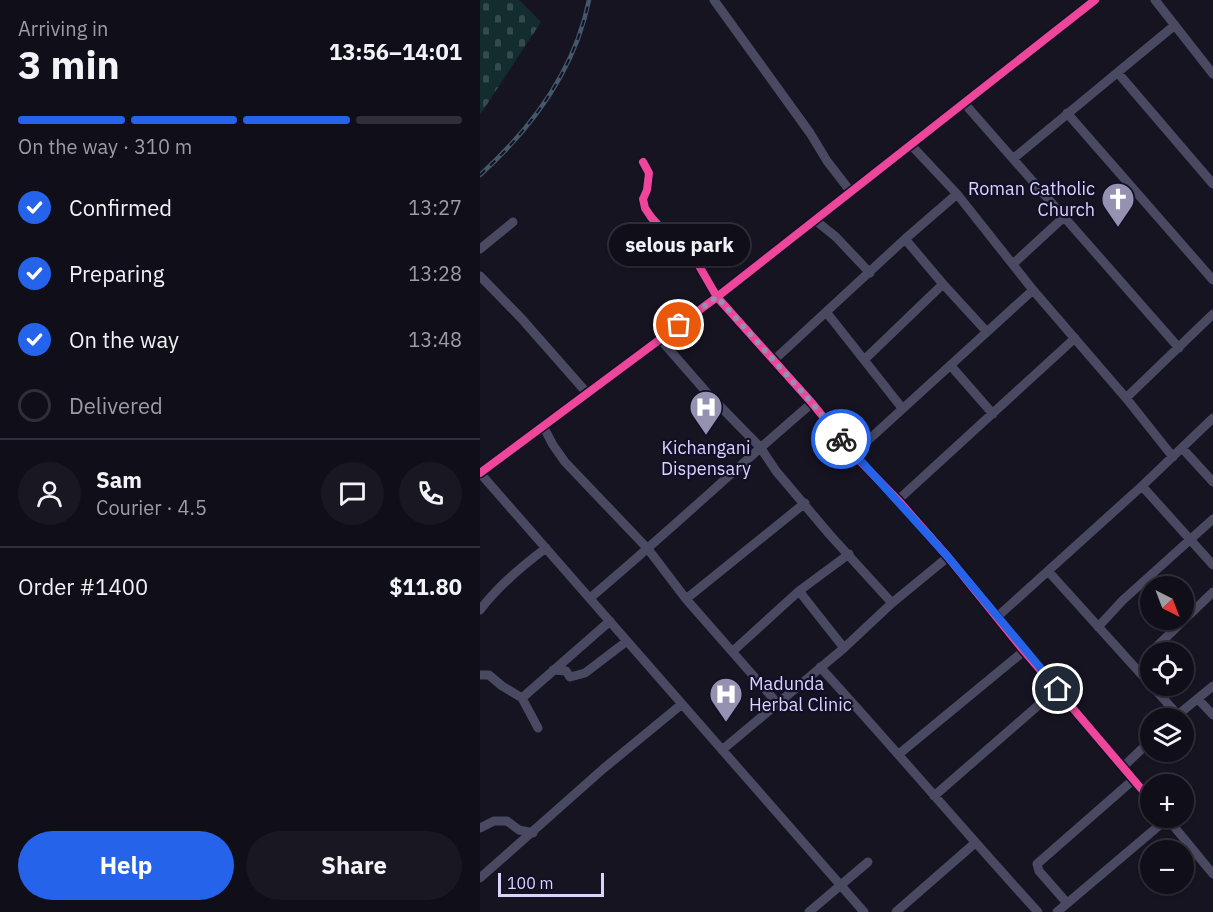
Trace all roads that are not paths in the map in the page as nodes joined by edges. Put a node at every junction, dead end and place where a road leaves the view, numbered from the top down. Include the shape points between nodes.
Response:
1 (714, 0) edge
2 (1095, 0) edge
3 (1155, 0) edge
4 (1175, 24) junction
5 (1118, 73) junction
6 (1213, 74) edge
7 (964, 103) junction
8 (1067, 113) junction
9 (911, 144) junction
10 (1014, 158) junction
11 (643, 162) dead end
12 (1213, 184) edge
13 (851, 192) junction
14 (957, 194) junction
15 (1064, 217) junction
16 (814, 220) junction
17 (513, 222) dead end
18 (905, 239) junction
19 (480, 249) edge
20 (1013, 264) junction
21 (870, 273) junction
22 (480, 276) edge
23 (1213, 280) edge
24 (943, 284) junction
25 (1033, 290) junction
26 (717, 297) junction
27 (827, 313) junction
28 (1213, 314) edge
29 (987, 332) junction
30 (1075, 338) junction
31 (660, 339) junction
32 (1179, 348) junction
33 (774, 360) junction
34 (864, 360) junction
35 (951, 366) junction
36 (587, 393) junction
37 (1126, 398) junction
38 (812, 403) junction
39 (902, 408) junction
40 (993, 414) junction
41 (1213, 418) edge
42 (543, 426) junction
43 (760, 447) junction
44 (1182, 448) junction
45 (853, 454) junction
46 (1173, 457) junction
47 (480, 473) edge
48 (1213, 482) edge
49 (1142, 486) junction
50 (898, 500) junction
51 (805, 503) junction
52 (1213, 519) edge
53 (1191, 540) junction
54 (546, 548) junction
55 (648, 549) junction
56 (849, 554) junction
57 (948, 557) junction
58 (1213, 565) edge
59 (1048, 571) junction
60 (799, 591) junction
61 (1213, 592) edge
62 (590, 598) junction
63 (686, 599) junction
64 (892, 603) junction
65 (480, 610) edge
66 (997, 617) junction
67 (610, 621) junction
68 (1098, 627) junction
69 (627, 641) junction
70 (1162, 642) edge
71 (844, 648) junction
72 (733, 651) junction
73 (1024, 651) junction
74 (1140, 663) edge
75 (820, 667) junction
76 (1136, 667) junction
77 (553, 670) junction
78 (1140, 672) edge
79 (480, 675) edge
80 (1213, 686) edge
81 (1058, 689) junction
82 (1160, 696) edge
83 (522, 698) junction
84 (1198, 699) junction
85 (682, 704) junction
86 (778, 704) junction
87 (1169, 708) edge
88 (1187, 708) edge
89 (1213, 715) edge
90 (538, 728) dead end
91 (722, 750) junction
92 (1140, 751) edge
93 (899, 754) junction
94 (1123, 767) junction
95 (1133, 780) junction
96 (1140, 788) edge
97 (934, 796) junction
98 (480, 828) edge
99 (1155, 828) edge
100 (1175, 828) edge
101 (532, 832) junction
102 (975, 843) junction
103 (868, 862) dead end
104 (1213, 874) edge
105 (480, 878) edge
106 (841, 886) junction
107 (1067, 903) junction
108 (809, 912) edge
109 (864, 912) edge
110 (896, 912) edge
111 (1038, 912) edge
112 (1057, 912) edge

1 - 13 street
2 - 7 street
3 - 4 street
4 - 5 street
4 - 6 street
5 - 8 street
5 - 12 street
7 - 9 street
7 - 10 street
8 - 10 street
8 - 23 street
9 - 13 street
9 - 14 street
10 - 15 street
11 - 26 street via 649,173 643,199 645,208 698,264
13 - 16 street
14 - 18 street
14 - 20 street
15 - 20 street
15 - 32 street
16 - 21 street
16 - 26 street
17 - 19 street
18 - 21 street
18 - 24 street
20 - 25 street
21 - 27 street
22 - 36 street
24 - 29 street
24 - 34 street
25 - 29 street
25 - 30 street
26 - 31 street
26 - 33 street
27 - 33 street
27 - 34 street
28 - 32 street
29 - 35 street
30 - 37 street
30 - 40 street
31 - 36 street
31 - 43 street
32 - 37 street
33 - 38 street
34 - 39 street
35 - 39 street
35 - 40 street
36 - 42 street
37 - 46 street
38 - 43 street
38 - 45 street
39 - 45 street
40 - 50 street
41 - 44 street
42 - 47 street
42 - 55 street via 565,462
43 - 51 street
43 - 55 street
44 - 46 street
44 - 48 street
45 - 50 street
46 - 49 street
47 - 54 street
49 - 53 street
49 - 59 street
50 - 57 street
51 - 56 street
51 - 63 street
52 - 53 street
53 - 58 street
53 - 68 street
54 - 62 street
54 - 65 street
55 - 62 street
55 - 63 street
56 - 60 street
56 - 64 street
57 - 64 street
57 - 66 street
59 - 66 street
59 - 68 street
60 - 71 street
60 - 72 street
61 - 70 street
62 - 67 street
63 - 72 street
64 - 71 street
66 - 73 street
67 - 69 street
67 - 77 street
68 - 76 street
69 - 77 street via 580,676 570,677 566,671
69 - 85 street
71 - 75 street
72 - 86 street
73 - 81 street
73 - 93 street
74 - 76 street
75 - 86 street
75 - 93 street
76 - 78 street
77 - 83 street
79 - 83 street via 489,675
80 - 84 street
81 - 94 street
81 - 97 street
82 - 87 street
83 - 90 street
84 - 88 street
84 - 89 street
85 - 91 street
85 - 101 street
86 - 91 street
91 - 106 street
92 - 94 street
93 - 97 street
94 - 95 street
95 - 96 street
95 - 107 street via 1037,864
97 - 102 street
98 - 101 street via 507,820 519,830
99 - 107 street
100 - 104 street
101 - 105 street
102 - 110 street
102 - 111 street
103 - 106 street
106 - 108 street
106 - 109 street
107 - 112 street

